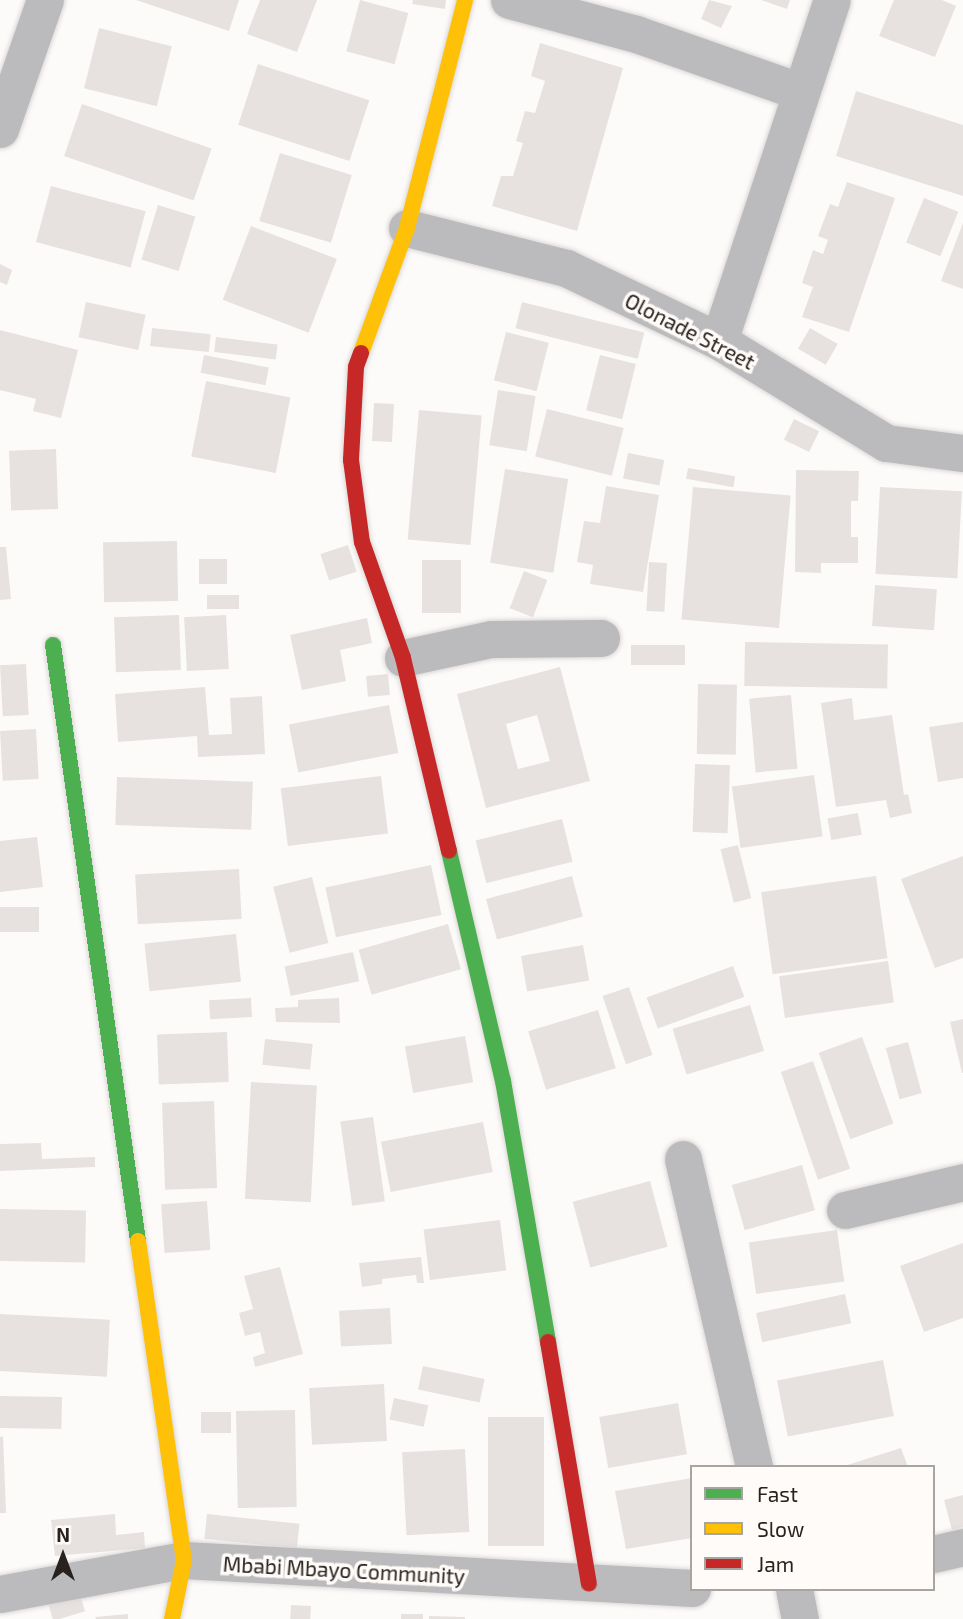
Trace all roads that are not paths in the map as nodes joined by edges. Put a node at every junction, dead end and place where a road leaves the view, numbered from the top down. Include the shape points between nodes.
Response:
1 (45, 0) edge
2 (465, 0) edge
3 (509, 0) edge
4 (832, 0) edge
5 (13, 57) edge
6 (799, 91) junction
7 (0, 129) edge
8 (407, 228) junction
9 (719, 341) junction
10 (963, 453) edge
11 (601, 638) dead end
12 (53, 645) dead end
13 (403, 658) junction
14 (683, 1159) dead end
15 (963, 1182) edge
16 (845, 1210) dead end
17 (754, 1465) edge
18 (963, 1547) edge
19 (935, 1554) edge
20 (184, 1560) junction
21 (589, 1584) junction
22 (690, 1588) edge
23 (794, 1591) edge
24 (0, 1594) edge
25 (172, 1619) edge
26 (800, 1619) edge

1 - 5 street
2 - 8 street
3 - 6 street via 636,34
4 - 6 street
5 - 7 street
6 - 9 street
8 - 9 street, Olonade Street via 566,268
8 - 13 street via 356,367 351,460 362,542
9 - 10 street, Olonade Street via 886,443
11 - 13 street via 491,639
12 - 20 street
13 - 21 street via 503,1081
14 - 17 street
15 - 16 street
18 - 19 street
20 - 21 street, Mbabi Mbayo Community
20 - 24 street, Mbabi Mbayo Community
20 - 25 street
21 - 22 street, Mbabi Mbayo Community
23 - 26 street

